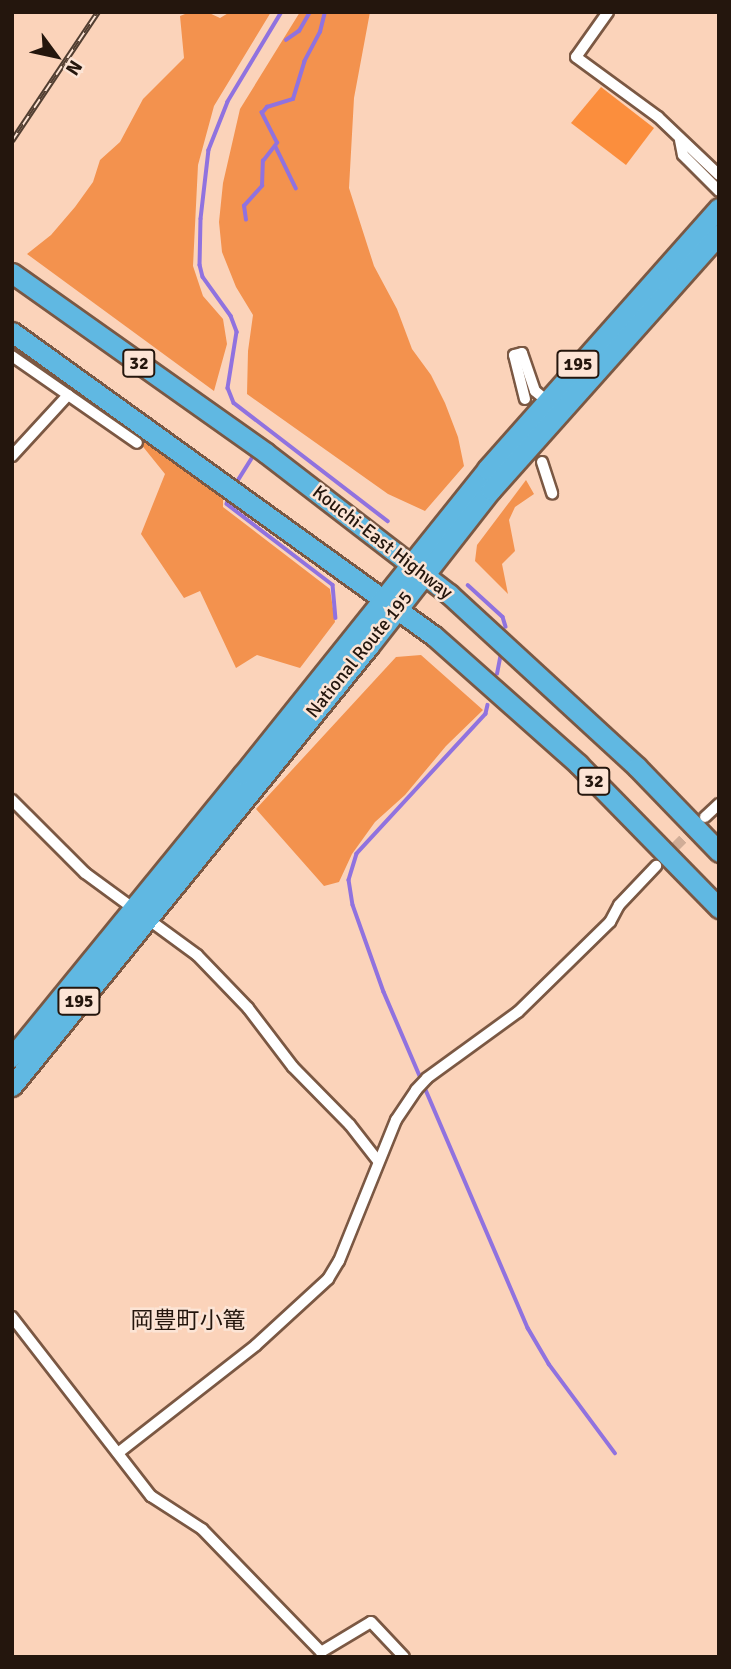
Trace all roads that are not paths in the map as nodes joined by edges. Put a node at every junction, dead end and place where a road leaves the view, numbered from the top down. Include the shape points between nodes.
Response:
1 (608, 12) edge
2 (680, 140) junction
3 (719, 175) edge
4 (719, 191) edge
5 (719, 208) edge
6 (719, 234) edge
7 (12, 273) edge
8 (12, 332) edge
9 (12, 356) edge
10 (68, 395) junction
11 (525, 399) dead end
12 (546, 400) junction
13 (137, 443) dead end
14 (12, 456) edge
15 (542, 462) dead end
16 (552, 493) dead end
17 (417, 569) junction
18 (389, 605) junction
19 (12, 800) edge
20 (719, 804) edge
21 (705, 817) tunnel mouth
22 (719, 852) edge
23 (656, 866) tunnel mouth
24 (147, 906) junction
25 (719, 908) edge
26 (12, 1056) edge
27 (12, 1086) edge
28 (379, 1161) junction
29 (12, 1317) edge
30 (118, 1453) junction
31 (404, 1657) edge

1 - 2 street via 576,57 659,117
2 - 3 street
2 - 4 street via 683,155
5 - 12 highway, National Route 195 / 195
6 - 17 highway, National Route 195 / 195
7 - 17 highway, Kouchi-East Highway / 32 via 266,453
8 - 18 highway, 32
9 - 10 street
10 - 13 street
10 - 14 street
11 - 12 street via 514,355 522,353 535,391
12 - 17 highway, National Route 195 / 195
15 - 16 street
17 - 18 highway, National Route 195 / 195
17 - 22 highway, Kouchi-East Highway / 32 via 638,766
18 - 24 highway, National Route 195 / 195
18 - 25 highway, 32 via 434,636 578,764
19 - 24 street via 85,873
20 - 21 street
23 - 28 street via 619,905 610,922 518,1012 427,1077 401,1111
24 - 26 highway, National Route 195 / 195
24 - 27 highway, National Route 195 / 195
24 - 28 street via 248,1008 293,1067
28 - 30 street via 328,1279 256,1345
29 - 30 street
30 - 31 street via 151,1496 202,1529 321,1652 371,1622

